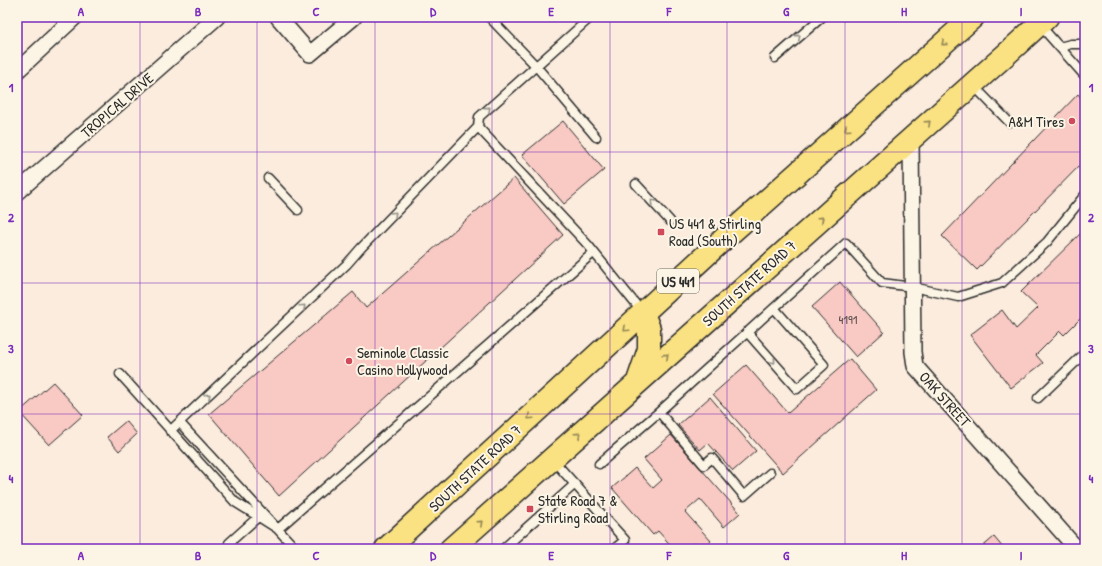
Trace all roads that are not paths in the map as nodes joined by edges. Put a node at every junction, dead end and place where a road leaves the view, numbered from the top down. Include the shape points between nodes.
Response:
1 (75, 17) edge
2 (217, 17) edge
3 (278, 17) edge
4 (354, 17) edge
5 (489, 17) edge
6 (591, 17) edge
7 (822, 17) edge
8 (973, 17) edge
9 (1043, 20) edge
10 (1085, 44) edge
11 (1059, 47) junction
12 (775, 58) dead end
13 (536, 66) junction
14 (17, 71) edge
15 (1085, 76) edge
16 (972, 84) junction
17 (1009, 122) dead end
18 (478, 127) junction
19 (596, 137) dead end
20 (911, 139) junction
21 (268, 178) dead end
22 (636, 184) dead end
23 (17, 192) edge
24 (1085, 195) edge
25 (298, 210) dead end
26 (670, 221) dead end
27 (593, 253) junction
28 (913, 287) junction
29 (774, 308) junction
30 (643, 313) junction
31 (747, 332) junction
32 (1085, 353) edge
33 (120, 374) dead end
34 (637, 382) junction
35 (1038, 398) dead end
36 (659, 412) junction
37 (180, 423) junction
38 (170, 431) junction
39 (552, 458) junction
40 (599, 464) dead end
41 (770, 473) dead end
42 (575, 484) junction
43 (258, 517) junction
44 (278, 529) junction
45 (229, 543) dead end
46 (296, 549) edge
47 (386, 549) edge
48 (451, 549) edge
49 (503, 549) edge
50 (614, 549) edge
51 (1077, 549) edge

1 - 14 street
2 - 23 street, TROPICAL DRIVE
3 - 4 street via 310,54
5 - 13 lane
6 - 13 lane
12 -> 7 lane
8 -> 30 main road, SOUTH STATE ROAD 7 / US 441
9 - 11 lane
9 - 16 main road, SOUTH STATE ROAD 7
10 - 11 lane
11 - 15 lane
18 -> 13 lane via 478,117
13 - 19 lane
16 - 17 lane
20 -> 16 main road, SOUTH STATE ROAD 7
18 - 27 lane
37 -> 18 lane via 347,264
20 - 28 street, OAK STREET
34 -> 20 main road, SOUTH STATE ROAD 7
21 - 25 lane
26 -> 22 lane
24 - 28 lane via 1047,242 1002,283 958,297
27 - 30 lane
27 - 44 lane
28 - 29 lane via 882,283 846,243
28 - 51 street, OAK STREET via 915,366
29 - 31 lane
31 -> 29 lane via 797,388 824,365
30 - 34 main road via 648,329 649,349
30 -> 47 main road, SOUTH STATE ROAD 7 / US 441
31 - 36 lane
32 - 35 lane
33 - 38 lane
39 -> 34 main road, SOUTH STATE ROAD 7
36 - 40 lane
36 - 41 lane via 704,465 712,458 744,496
37 - 38 lane
37 - 44 lane
38 - 43 lane via 235,502
39 - 42 lane
48 -> 39 main road, SOUTH STATE ROAD 7
42 - 49 lane
42 - 50 lane via 625,540
43 - 44 lane
43 - 45 lane
44 - 46 lane

